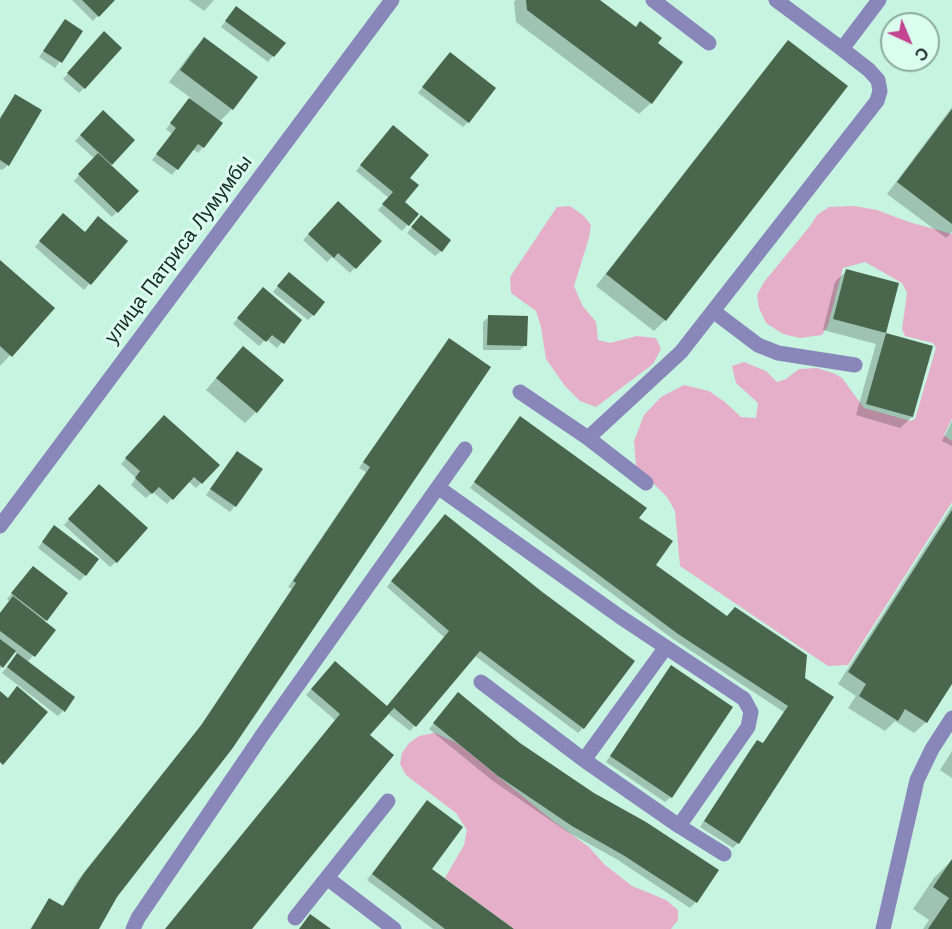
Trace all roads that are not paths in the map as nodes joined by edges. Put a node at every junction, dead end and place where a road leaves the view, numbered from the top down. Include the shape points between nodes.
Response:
1 (393, 0) edge
2 (653, 0) edge
3 (776, 0) edge
4 (879, 0) edge
5 (709, 43) dead end
6 (842, 49) junction
7 (713, 311) junction
8 (855, 365) dead end
9 (520, 392) dead end
10 (588, 438) junction
11 (465, 449) dead end
12 (646, 483) dead end
13 (439, 488) junction
14 (0, 526) edge
15 (666, 647) junction
16 (480, 682) dead end
17 (952, 718) edge
18 (584, 760) junction
19 (388, 801) dead end
20 (679, 826) junction
21 (724, 854) dead end
22 (327, 879) junction
23 (295, 918) dead end
24 (133, 929) edge
25 (394, 929) edge
26 (883, 929) edge

1 - 14 street, улица Патриса Лумумбы
2 - 5 street
3 - 6 street
4 - 6 street
6 - 7 street via 878,80 877,101
7 - 8 street via 758,345 778,353
7 - 10 street via 681,352
9 - 10 street
10 - 12 street
11 - 13 street
13 - 15 street
13 - 24 street via 263,734
15 - 18 street
15 - 20 street via 744,699 751,712 748,728
16 - 18 street
17 - 26 street via 917,780
18 - 20 street
19 - 22 street
20 - 21 street
22 - 23 street
22 - 25 street

